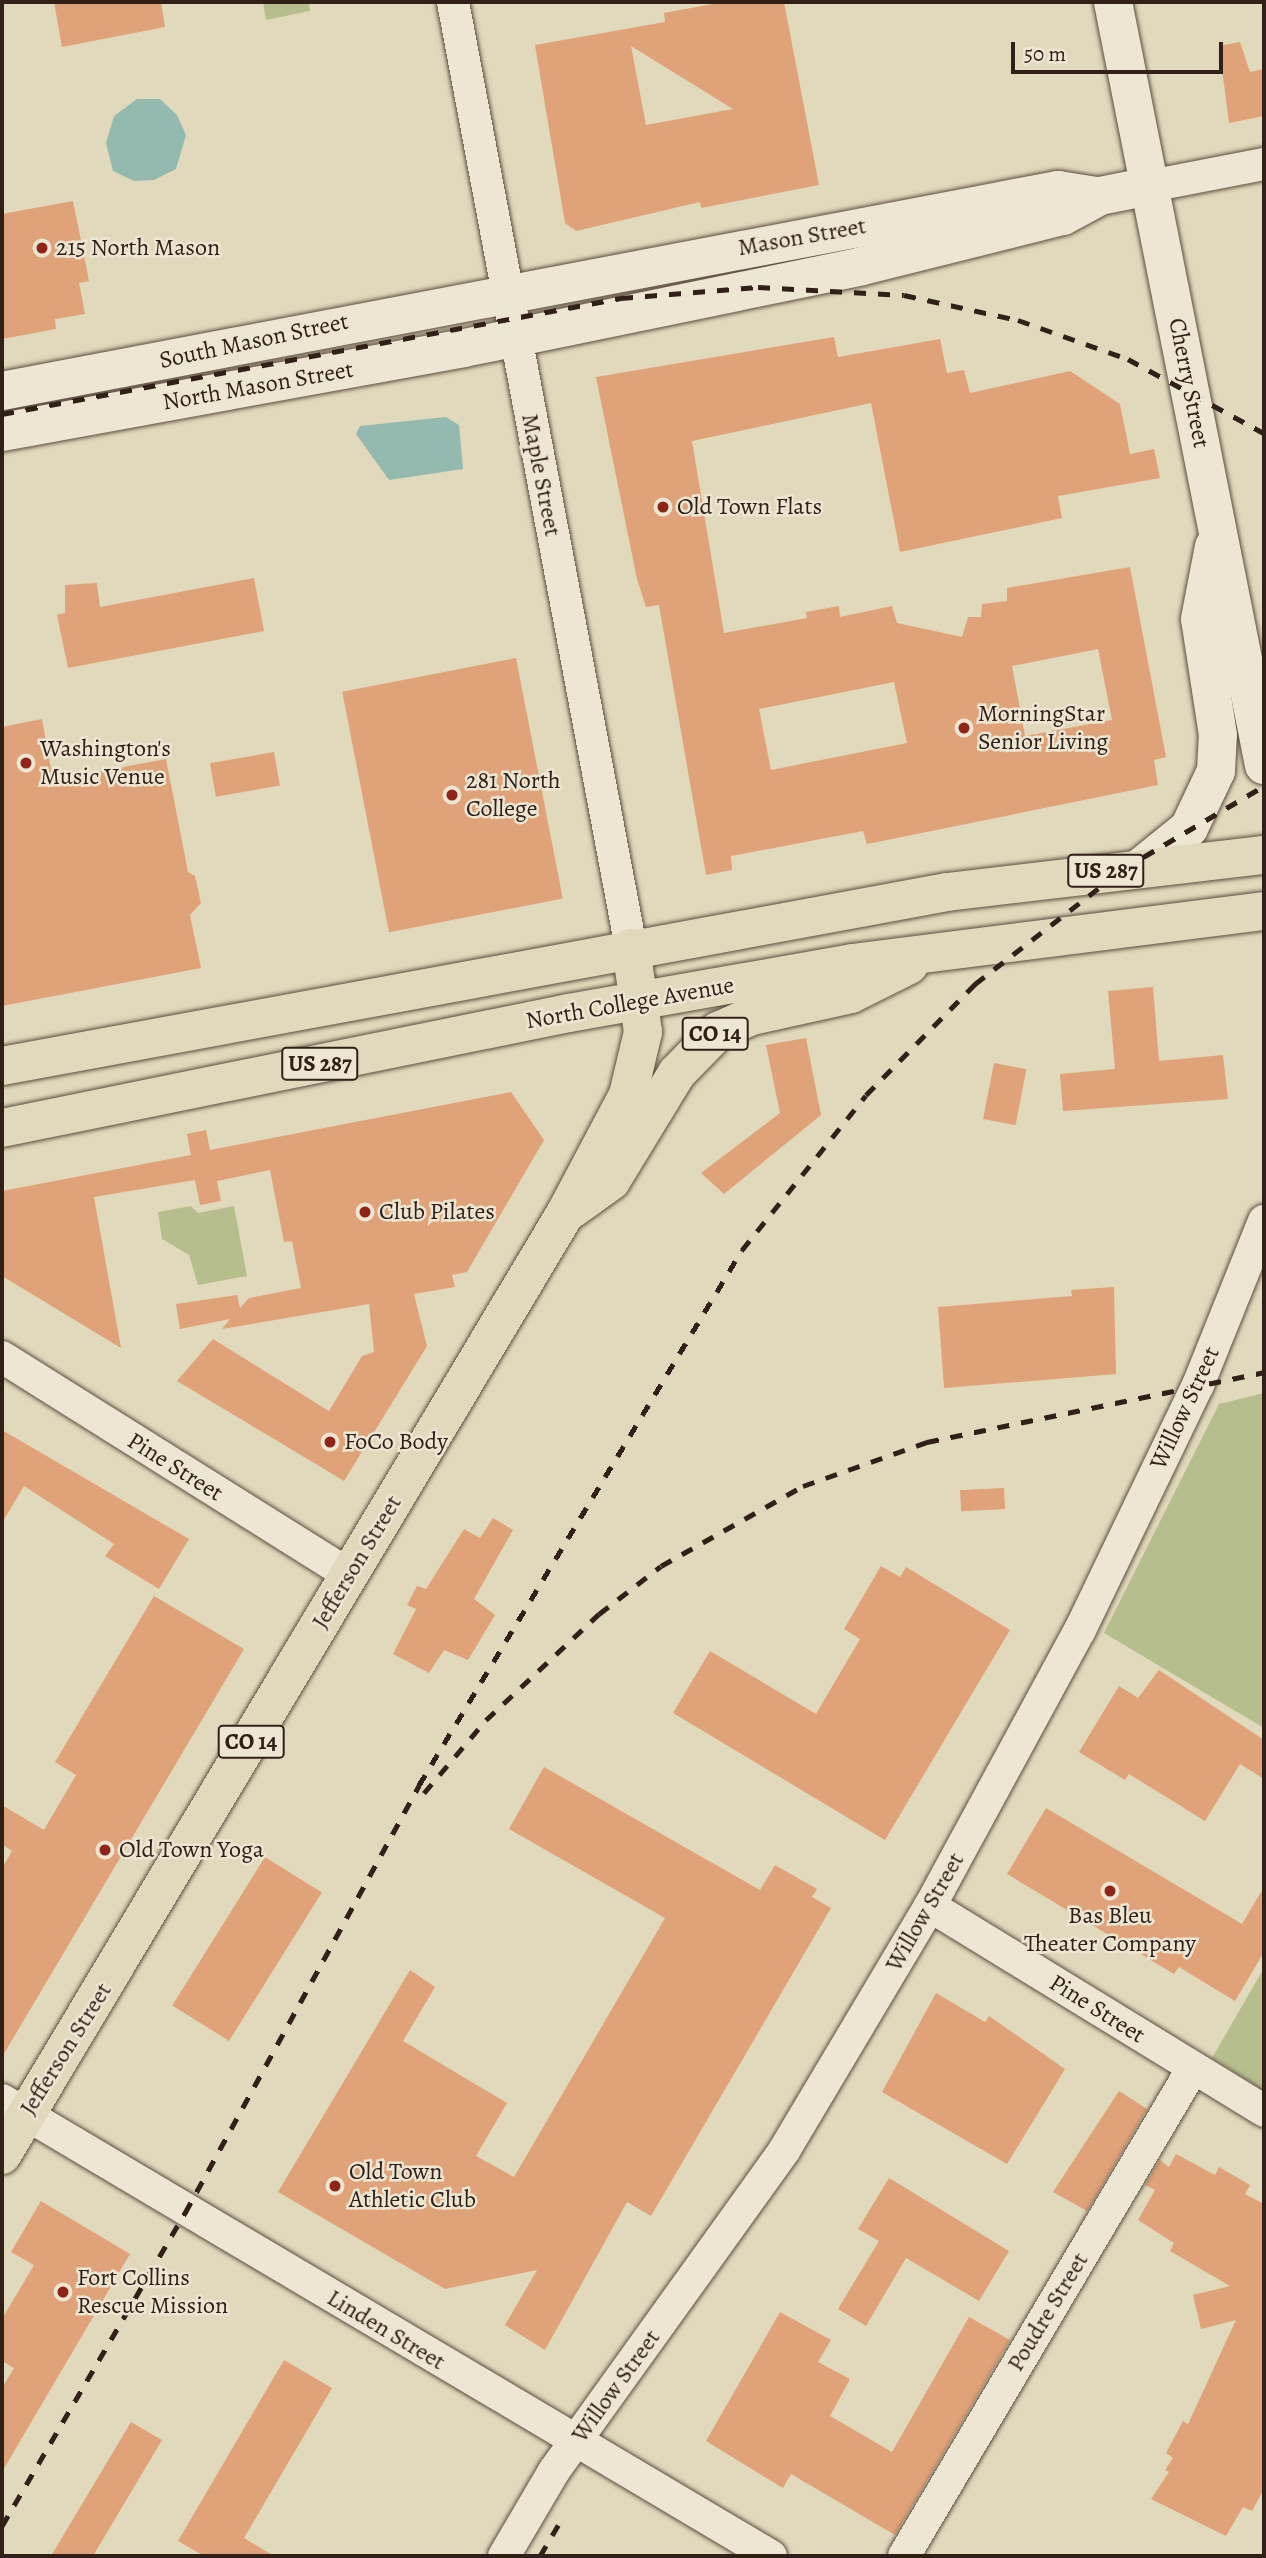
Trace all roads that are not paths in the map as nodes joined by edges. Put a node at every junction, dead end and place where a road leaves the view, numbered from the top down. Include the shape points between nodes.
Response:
1 (453, 2) edge
2 (1113, 2) edge
3 (1264, 164) edge
4 (1150, 186) junction
5 (1100, 196) junction
6 (506, 291) junction
7 (514, 337) junction
8 (2, 391) edge
9 (2, 432) edge
10 (1217, 527) junction
11 (1264, 765) edge
12 (1264, 855) edge
13 (1140, 867) junction
14 (1264, 911) edge
15 (631, 948) junction
16 (936, 951) junction
17 (639, 1001) junction
18 (2, 1066) edge
19 (2, 1128) edge
20 (565, 1213) junction
21 (1264, 1221) edge
22 (2, 1357) edge
23 (349, 1575) junction
24 (930, 1906) junction
25 (1193, 2068) junction
26 (14, 2107) edge
27 (1264, 2111) edge
28 (2, 2155) edge
29 (576, 2441) junction
30 (503, 2556) edge
31 (771, 2556) edge
32 (904, 2556) edge

1 - 6 street, Maple Street
2 - 4 street, Cherry Street
3 - 4 street
4 - 5 street, Mason Street
4 - 10 street, Cherry Street
5 - 6 street, Mason Street via 1058,190
5 - 7 street, Mason Street via 1063,216 862,267
6 - 7 street, Maple Street
6 - 8 street, South Mason Street
7 - 9 street, North Mason Street
7 - 15 street, Maple Street
10 - 11 street, Cherry Street
10 - 13 street via 1200,620 1218,735 1216,771 1189,828
12 - 13 highway, US 287
13 - 15 highway, US 287 via 947,892
14 - 16 highway, North College Avenue / US 287
15 - 17 highway, Jefferson Street
15 - 18 highway, US 287
16 - 17 highway, North College Avenue / US 287
16 - 20 highway, CO 14 via 851,994 752,1016 718,1031 677,1073 611,1181
17 - 19 highway, North College Avenue / US 287
17 - 20 highway, Jefferson Street / CO 14 via 643,1032 635,1077
20 - 23 highway, Jefferson Street / CO 14
21 - 24 street, Willow Street via 1198,1385 1080,1630
22 - 23 street, Pine Street
23 - 26 highway, Jefferson Street / CO 14
24 - 25 street, Pine Street
24 - 29 street, Willow Street via 785,2149
25 - 27 street, Pine Street
25 - 32 street, Poudre Street
26 - 28 highway, Jefferson Street / CO 14
26 - 29 street, Linden Street via 224,2237
29 - 30 street, Willow Street
29 - 31 street, Linden Street

